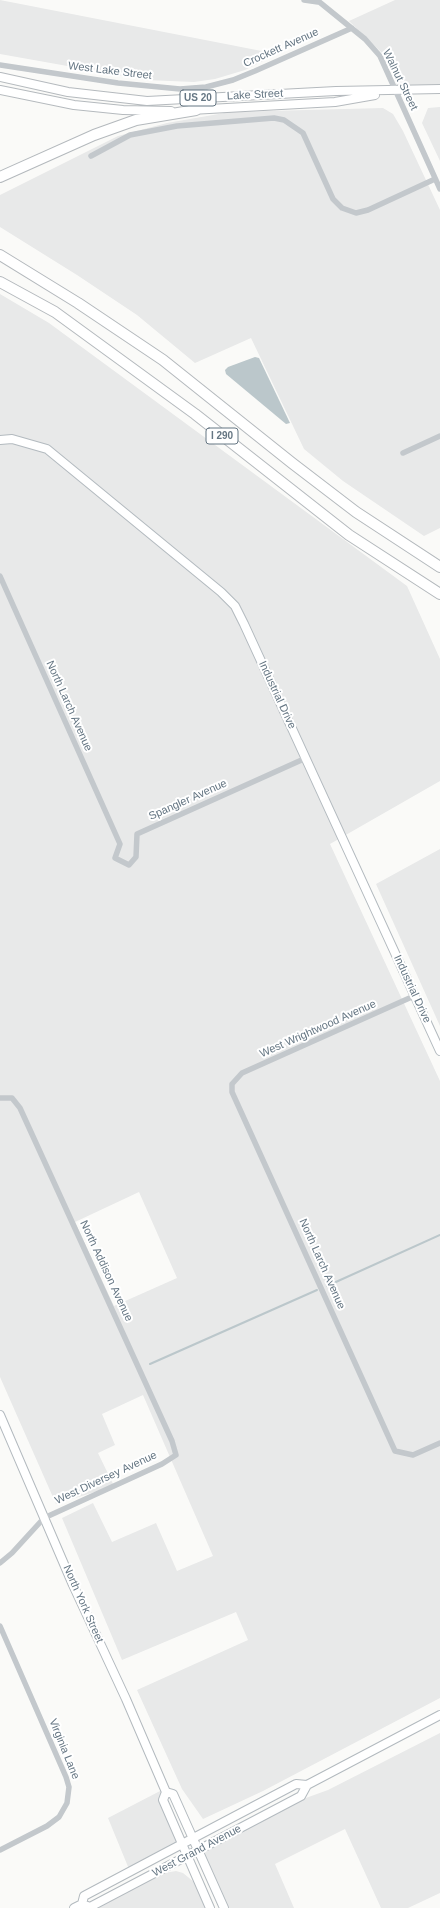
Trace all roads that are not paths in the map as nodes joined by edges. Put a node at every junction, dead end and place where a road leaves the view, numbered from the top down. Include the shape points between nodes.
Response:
1 (304, 0) edge
2 (317, 1) edge
3 (352, 28) junction
4 (0, 64) edge
5 (0, 77) edge
6 (218, 85) joint
7 (440, 89) edge
8 (0, 90) edge
9 (395, 91) junction
10 (196, 110) junction
11 (91, 156) dead end
12 (0, 177) edge
13 (435, 179) junction
14 (440, 189) edge
15 (0, 256) edge
16 (0, 282) edge
17 (0, 290) edge
18 (54, 312) junction
19 (440, 436) edge
20 (0, 440) edge
21 (403, 453) dead end
22 (440, 567) edge
23 (0, 576) edge
24 (440, 594) edge
25 (306, 758) junction
26 (120, 844) joint
27 (414, 996) junction
28 (440, 1051) edge
29 (232, 1084) joint
30 (0, 1098) edge
31 (0, 1415) edge
32 (440, 1443) edge
33 (176, 1455) joint
34 (44, 1518) junction
35 (0, 1563) edge
36 (0, 1626) edge
37 (440, 1715) edge
38 (308, 1785) junction
39 (166, 1792) junction
40 (193, 1838) junction
41 (182, 1844) junction
42 (0, 1850) edge
43 (198, 1850) junction
44 (187, 1856) junction
45 (78, 1906) edge
46 (210, 1908) edge
47 (224, 1908) edge

1 - 2 street
2 - 3 street, Walnut Street
3 - 6 street, Crockett Avenue
3 - 9 street, Walnut Street via 380,56
4 - 6 street, West Lake Street via 58,75 153,87 180,89
5 - 9 main road, Lake Street / US 20 via 68,92 147,101 336,91
7 - 9 main road, Lake Street / US 20
8 - 10 main road, Lake Street via 74,105 130,110
9 - 10 main road, Lake Street / US 20 via 320,103
9 - 13 street, Walnut Street
10 - 12 highway, US 20 via 136,120
11 - 13 street via 130,135 177,126 274,118 284,120 303,133 333,199 342,208 356,212 368,210
13 - 14 street, Walnut Street
15 - 22 highway, I 290 via 78,303 163,360 356,512
16 - 18 highway, I 290
17 - 18 highway
18 - 24 highway, I 290 via 195,414 349,535
19 - 21 street
20 - 25 main road, Industrial Drive via 12,439 47,449 235,606
23 - 26 street, North Larch Avenue
25 - 26 street, Spangler Avenue via 136,834 136,857 129,865 115,858
25 - 27 main road, Industrial Drive
27 - 28 main road, Industrial Drive
27 - 29 street, West Wrightwood Avenue via 242,1074
29 - 32 street, North Larch Avenue via 232,1092 395,1451 413,1455
30 - 33 street, North Addison Avenue via 12,1098 18,1103 172,1441
31 - 34 main road, North York Street
33 - 34 street, West Diversey Avenue via 162,1464
34 - 35 street
34 - 39 main road, North York Street
36 - 42 street, Virginia Lane via 69,1788 67,1803 59,1817
37 - 38 main road, West Grand Avenue
38 - 40 main road, West Grand Avenue via 296,1784
38 - 43 main road, West Grand Avenue via 301,1796
39 - 40 main road, North York Street via 173,1794
39 - 41 main road, North York Street via 163,1800
40 - 41 main road, West Grand Avenue
40 - 43 main road, North York Street
41 - 44 main road, North York Street
41 - 45 main road, West Grand Avenue via 84,1896
43 - 44 main road, West Grand Avenue
43 - 47 main road, North York Street
44 - 45 main road, West Grand Avenue via 90,1907
44 - 46 main road, North York Street

